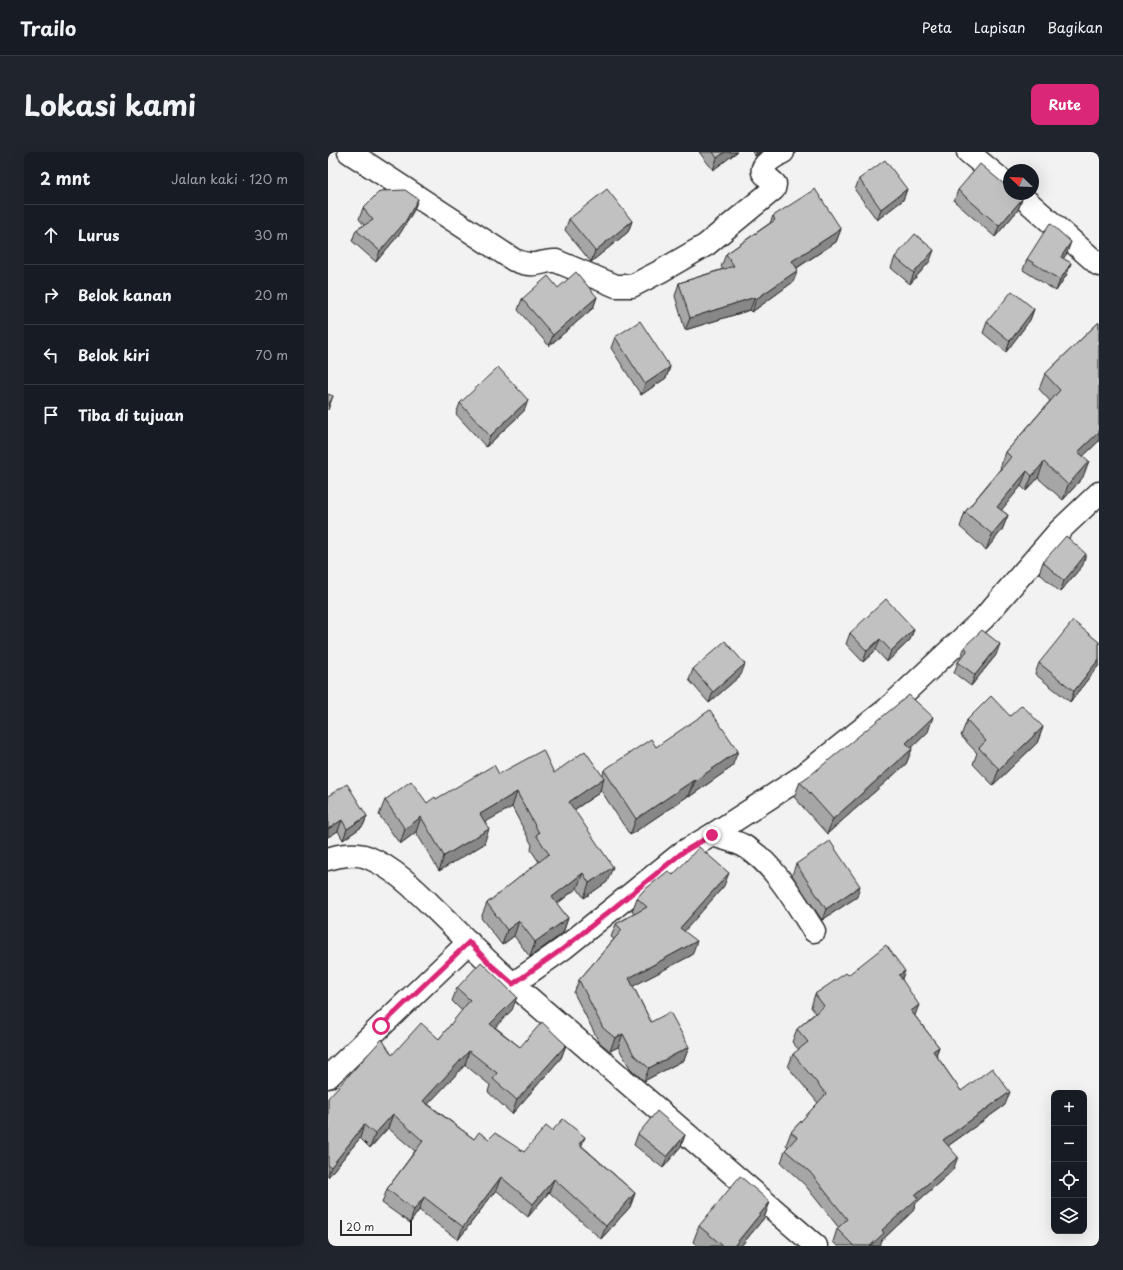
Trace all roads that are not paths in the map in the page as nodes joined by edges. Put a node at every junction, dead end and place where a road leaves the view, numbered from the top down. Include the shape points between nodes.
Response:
1 (349, 152) edge
2 (783, 152) edge
3 (968, 152) edge
4 (1003, 181) edge
5 (1026, 200) edge
6 (1099, 265) edge
7 (1099, 493) edge
8 (712, 835) junction
9 (328, 859) edge
10 (814, 930) dead end
11 (469, 942) junction
12 (513, 984) junction
13 (328, 1077) edge
14 (816, 1246) edge

1 - 2 street via 514,260 535,264 556,260 616,286 632,286 706,245 774,189 775,184 763,172 763,168
3 - 4 street
5 - 6 street
7 - 8 street via 1059,531 982,619 887,709 800,778
8 - 10 street via 744,846 762,860 783,883
8 - 12 street via 683,852 564,948
9 - 11 street via 356,855 366,856 377,862 416,890
11 - 12 street
11 - 13 street
12 - 14 street

